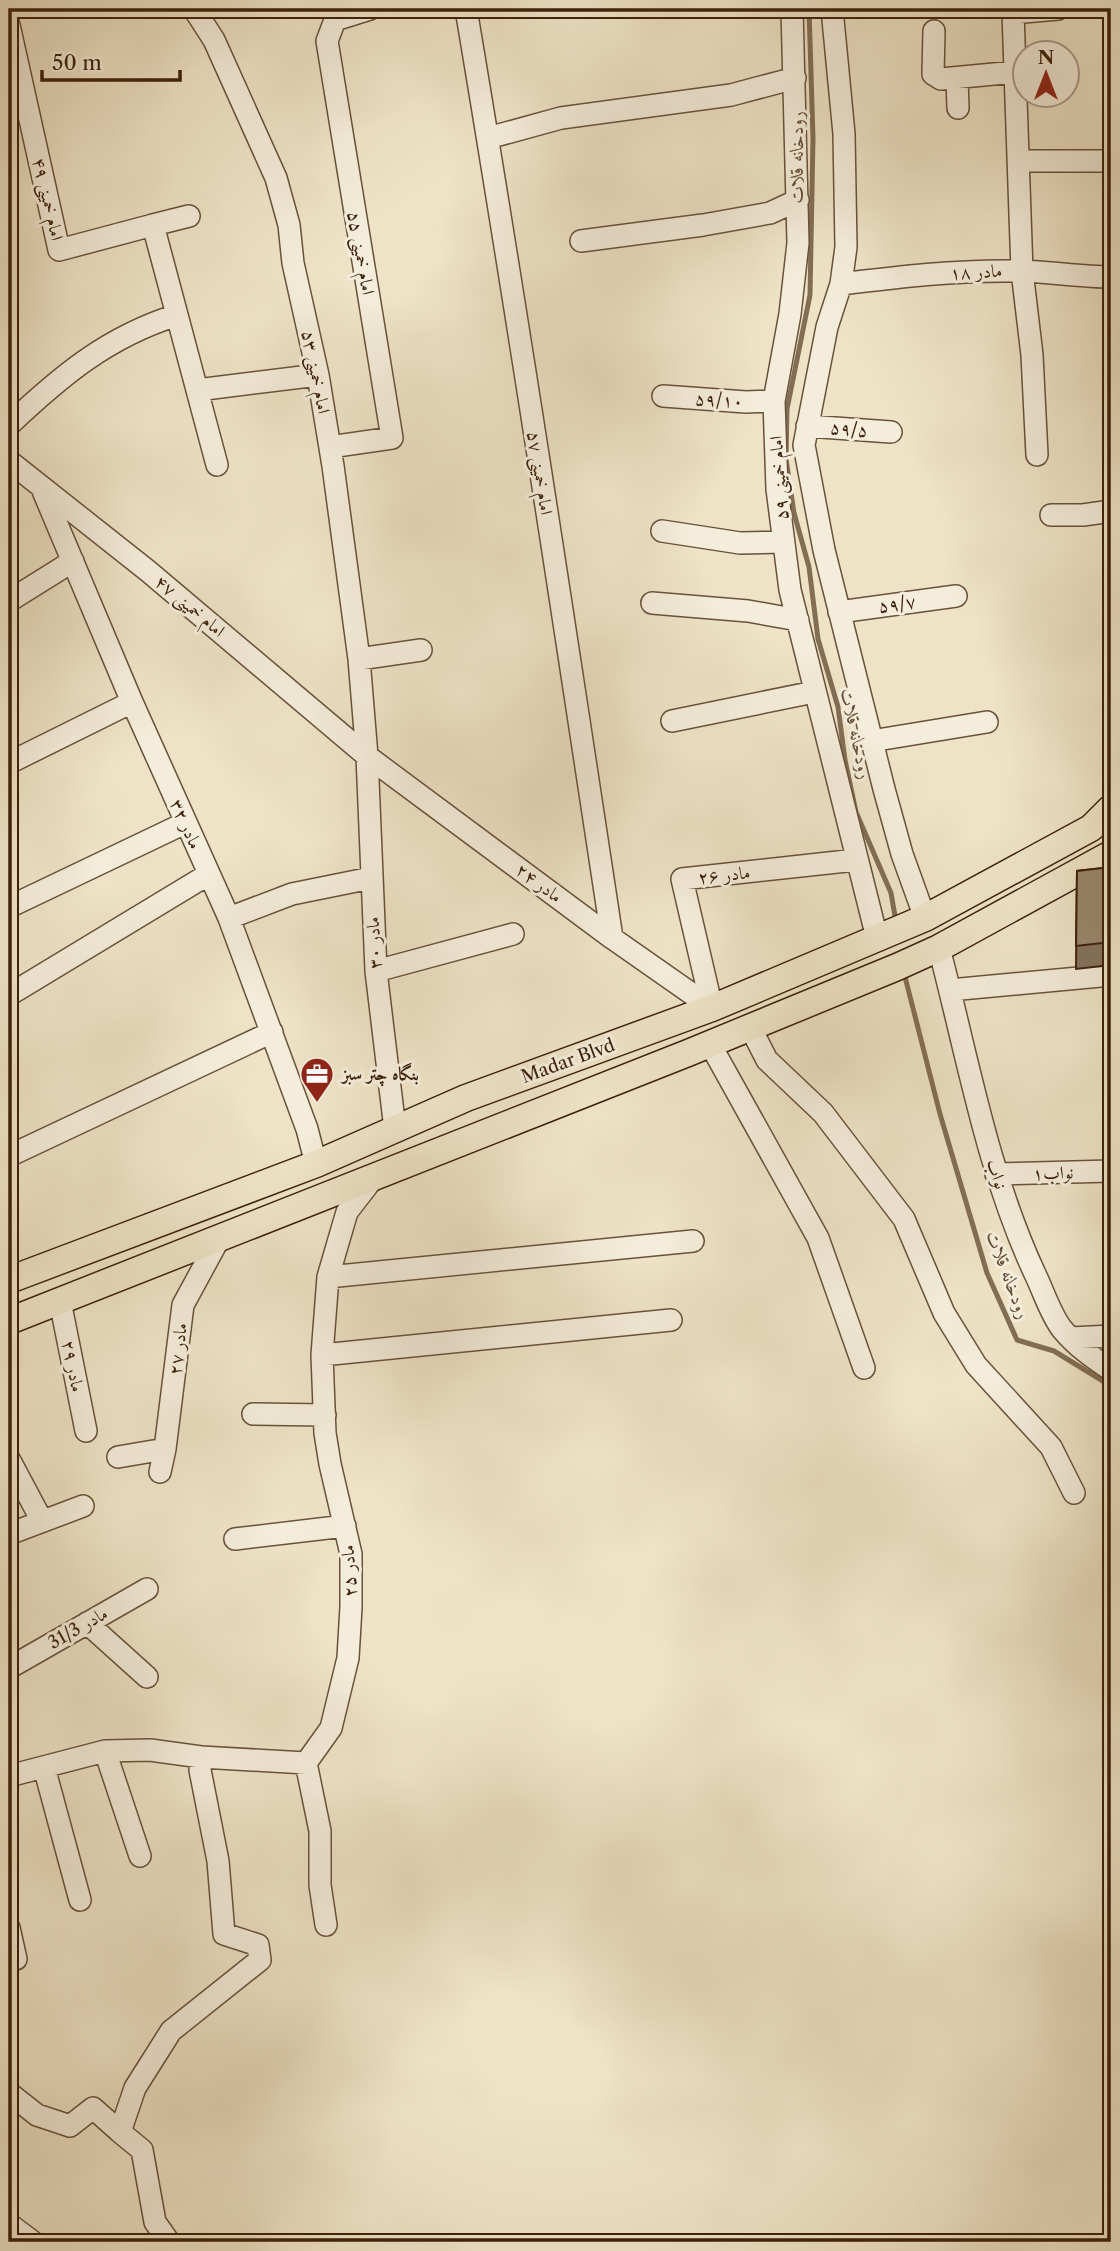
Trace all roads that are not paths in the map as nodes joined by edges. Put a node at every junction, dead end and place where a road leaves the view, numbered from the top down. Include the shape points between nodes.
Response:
1 (194, 9) edge
2 (370, 9) edge
3 (466, 9) edge
4 (792, 9) edge
5 (832, 9) edge
6 (1058, 9) edge
7 (1013, 11) edge
8 (334, 14) edge
9 (9, 26) edge
10 (934, 31) dead end
11 (1014, 38) edge
12 (1012, 72) edge
13 (795, 78) junction
14 (957, 78) junction
15 (958, 108) dead end
16 (1016, 108) edge
17 (488, 138) junction
18 (1018, 160) junction
19 (1111, 160) edge
20 (798, 200) junction
21 (189, 216) dead end
22 (153, 225) junction
23 (581, 241) dead end
24 (1022, 271) junction
25 (1111, 277) edge
26 (841, 284) junction
27 (177, 315) junction
28 (318, 375) junction
29 (197, 390) junction
30 (663, 396) dead end
31 (774, 401) junction
32 (9, 425) edge
33 (807, 426) junction
34 (891, 432) dead end
35 (330, 447) junction
36 (1037, 455) dead end
37 (9, 461) edge
38 (217, 465) dead end
39 (42, 489) junction
40 (1111, 511) edge
41 (1051, 515) dead end
42 (662, 531) dead end
43 (783, 542) junction
44 (73, 561) junction
45 (956, 596) dead end
46 (9, 601) edge
47 (652, 603) dead end
48 (839, 612) junction
49 (798, 620) junction
50 (421, 650) dead end
51 (359, 659) junction
52 (814, 692) junction
53 (132, 702) junction
54 (671, 721) dead end
55 (987, 722) dead end
56 (872, 741) junction
57 (367, 756) junction
58 (9, 763) edge
59 (1111, 808) edge
60 (185, 823) junction
61 (1111, 854) edge
62 (856, 860) junction
63 (209, 874) junction
64 (371, 878) junction
65 (9, 907) edge
66 (229, 918) junction
67 (919, 920) junction
68 (513, 934) dead end
69 (883, 936) junction
70 (612, 938) junction
71 (932, 951) junction
72 (376, 971) junction
73 (1111, 975) edge
74 (950, 990) junction
75 (9, 995) edge
76 (712, 1008) junction
77 (750, 1027) junction
78 (272, 1032) junction
79 (710, 1044) junction
80 (466, 1098) junction
81 (395, 1129) junction
82 (480, 1134) junction
83 (9, 1156) edge
84 (316, 1164) junction
85 (1111, 1171) edge
86 (996, 1174) junction
87 (374, 1177) junction
88 (221, 1235) junction
89 (693, 1241) dead end
90 (328, 1277) junction
91 (9, 1280) edge
92 (60, 1301) junction
93 (671, 1320) dead end
94 (9, 1321) edge
95 (1111, 1336) edge
96 (1071, 1338) junction
97 (322, 1355) junction
98 (864, 1368) dead end
99 (1111, 1370) edge
100 (253, 1414) dead end
101 (325, 1415) junction
102 (86, 1431) dead end
103 (165, 1449) junction
104 (118, 1457) dead end
105 (9, 1459) edge
106 (160, 1472) dead end
107 (1074, 1493) dead end
108 (83, 1506) dead end
109 (42, 1521) junction
110 (345, 1526) junction
111 (9, 1534) edge
112 (235, 1539) dead end
113 (147, 1589) dead end
114 (87, 1623) junction
115 (9, 1668) edge
116 (147, 1677) dead end
117 (105, 1751) junction
118 (201, 1756) junction
119 (306, 1763) junction
120 (44, 1767) junction
121 (9, 1776) edge
122 (140, 1856) dead end
123 (79, 1900) dead end
124 (326, 1925) dead end
125 (9, 1928) edge
126 (16, 1959) dead end
127 (9, 2093) edge
128 (120, 2132) junction
129 (9, 2224) edge
130 (33, 2242) edge
131 (169, 2242) edge

1 - 28 street, امام خمینی ۵۳ via 214,40 276,178
2 - 8 street
3 - 17 street, امام خمینی ۵۷
4 - 13 street, امام خمینی ۵۹
5 - 26 street, امام خمینی ۵۹ via 844,134 846,247
6 - 7 street
7 - 11 street
8 - 35 street, امام خمینی ۵۵ via 327,41 392,438
9 - 22 street, امام خمینی ۴۹ via 59,250
10 - 14 street via 933,74 941,79
12 - 14 street
13 - 17 street via 731,95 561,118
13 - 20 street, امام خمینی ۵۹
14 - 15 street
16 - 18 street
17 - 70 street, امام خمینی ۵۷
18 - 19 street
18 - 24 street
20 - 23 street via 770,213
20 - 31 street, امام خمینی ۵۹ via 790,314
21 - 22 street
22 - 27 street
24 - 25 street, مادر ۱۸
24 - 26 street, مادر ۱۸ via 911,275
24 - 36 street
26 - 33 street, امام خمینی ۵۹ via 827,327
27 - 29 street
27 - 32 street via 87,357
28 - 29 street
28 - 35 street, امام خمینی ۵۳
29 - 38 street
30 - 31 street, ۵۹/۱۰
31 - 43 street, امام خمینی ۵۹
33 - 34 street, ۵۹/۵
33 - 48 street, امام خمینی ۵۹ via 804,445 815,509
35 - 51 street, امام خمینی ۵۳
37 - 39 street, امام خمینی ۴۷
39 - 44 street, مادر ۳۲
39 - 57 street, امام خمینی ۴۷ via 148,571
40 - 41 street
42 - 43 street via 740,542
43 - 49 street, امام خمینی ۵۹
44 - 46 street
44 - 53 street, مادر ۳۲
45 - 48 street, ۵۹/۷
47 - 49 street
48 - 56 street, امام خمینی ۵۹
49 - 52 street, امام خمینی ۵۹
50 - 51 street
51 - 57 street, امام خمینی ۵۳
52 - 54 street
52 - 62 street, امام خمینی ۵۹
53 - 58 street
53 - 60 street, مادر ۳۲
55 - 56 street
56 - 67 street, امام خمینی ۵۹
57 - 64 street, مادر ۳۰
57 - 70 street, مادر ۲۴
59 - 67 main road, Madar Blvd via 1091,828
60 - 63 street, مادر ۳۲
60 - 65 street
61 - 71 main road, Madar Blvd
62 - 69 street, امام خمینی ۵۹
62 - 76 street, مادر ۲۶ via 682,880
63 - 66 street, مادر ۳۲
63 - 75 street
64 - 66 street via 292,894
64 - 72 street, مادر ۳۰
66 - 78 street, مادر ۳۲
67 - 69 main road, Madar Blvd
68 - 72 street
69 - 76 main road, Madar Blvd
70 - 76 street, مادر ۲۴
71 - 74 street, نواب
71 - 77 main road, Madar Blvd
72 - 81 street, مادر ۳۰
73 - 74 street
74 - 86 street, نواب
76 - 80 main road, Madar Blvd
77 - 79 main road, Madar Blvd
77 - 107 street via 767,1060 823,1113 904,1219 944,1313 976,1365 1051,1447
78 - 83 street
78 - 84 street, مادر ۳۲
79 - 82 main road, Madar Blvd
79 - 98 street via 818,1238
80 - 81 main road, Madar Blvd
80 - 82 main road
81 - 84 main road, Madar Blvd
82 - 87 main road, Madar Blvd
84 - 91 main road, Madar Blvd
85 - 86 street, نواب۱
86 - 96 street, نواب via 1022,1247 1060,1327
87 - 88 main road, Madar Blvd
87 - 90 street, مادر ۲۵ via 347,1212
88 - 92 main road, Madar Blvd
88 - 103 street, مادر ۲۷ via 183,1305
89 - 90 street
90 - 97 street, مادر ۲۵
92 - 94 main road, Madar Blvd
92 - 102 street, مادر ۲۹
93 - 97 street
95 - 96 street
96 - 99 street, نواب
97 - 101 street, مادر ۲۵
100 - 101 street
101 - 110 street, مادر ۲۵ via 330,1464
103 - 104 street
103 - 106 street, مادر ۲۷
105 - 109 street
108 - 109 street
109 - 111 street
110 - 112 street
110 - 119 street, مادر ۲۵ via 351,1554 348,1658 331,1728
113 - 114 street, مادر 31/3
114 - 115 street, مادر 31/3
114 - 116 street
117 - 118 street
117 - 120 street
117 - 122 street
118 - 119 street
118 - 128 street via 224,1934 258,1945 260,1961 171,2031 135,2088
119 - 124 street via 320,1831
120 - 121 street
120 - 123 street
125 - 126 street
127 - 128 street via 37,2115 70,2126 93,2108
128 - 131 street via 142,2150 155,2222
129 - 130 street

